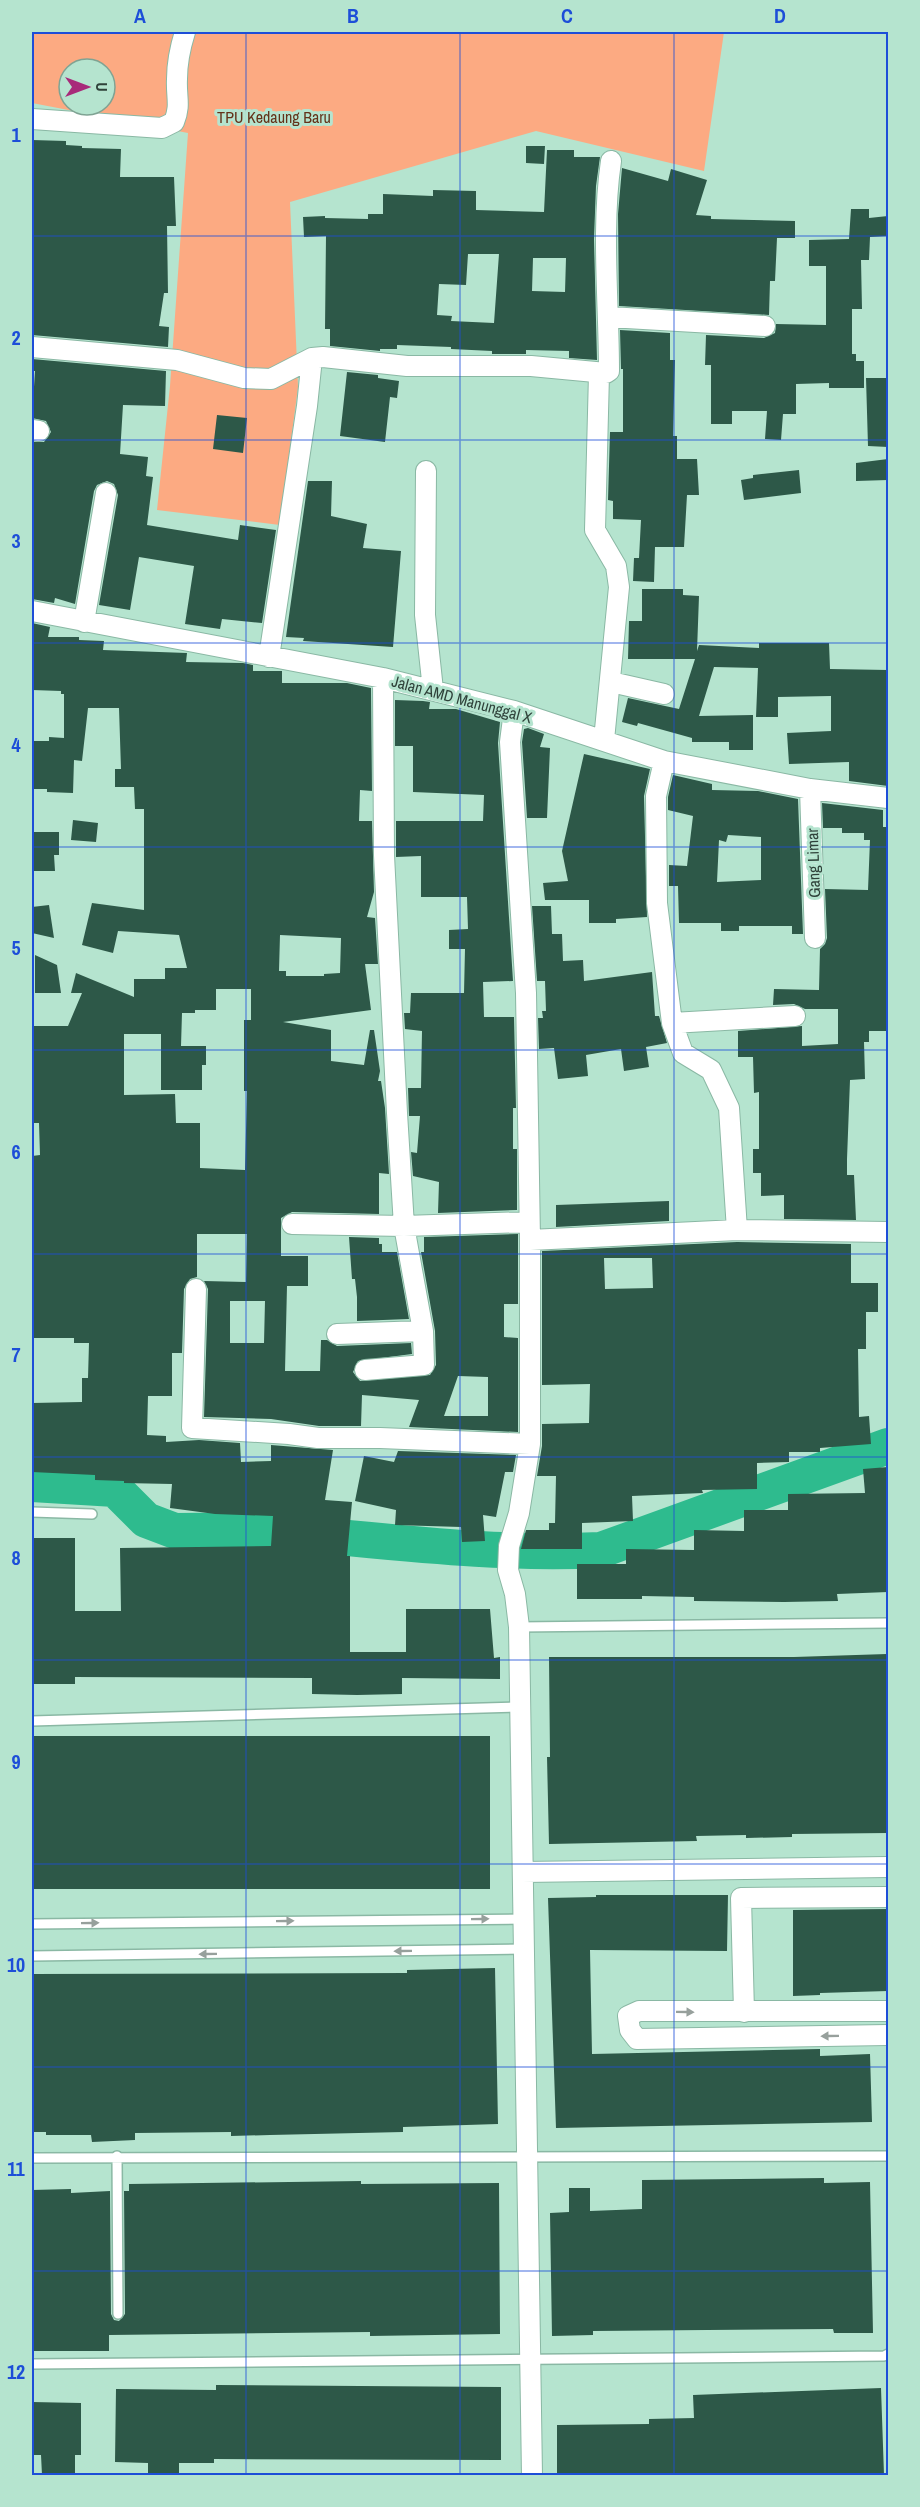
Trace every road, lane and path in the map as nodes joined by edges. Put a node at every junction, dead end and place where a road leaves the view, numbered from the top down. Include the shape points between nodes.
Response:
1 (185, 32) edge
2 (32, 119) edge
3 (611, 161) dead end
4 (609, 317) junction
5 (765, 326) dead end
6 (32, 347) edge
7 (312, 358) junction
8 (599, 374) junction
9 (426, 471) dead end
10 (106, 493) dead end
11 (32, 611) edge
12 (84, 622) junction
13 (269, 657) junction
14 (383, 678) junction
15 (611, 682) junction
16 (433, 690) junction
17 (664, 694) dead end
18 (514, 711) junction
19 (604, 740) junction
20 (664, 761) junction
21 (810, 789) junction
22 (888, 798) edge
23 (815, 938) dead end
24 (795, 1016) dead end
25 (672, 1023) junction
26 (292, 1224) dead end
27 (404, 1226) junction
28 (738, 1230) junction
29 (529, 1231) junction
30 (888, 1232) edge
31 (196, 1289) dead end
32 (423, 1331) junction
33 (337, 1334) dead end
34 (366, 1370) dead end
35 (530, 1444) junction
36 (32, 1512) edge
37 (92, 1514) dead end
38 (888, 1623) edge
39 (519, 1627) junction
40 (519, 1707) junction
41 (32, 1720) edge
42 (888, 1867) edge
43 (523, 1872) junction
44 (888, 1897) edge
45 (525, 1918) junction
46 (32, 1923) edge
47 (524, 1949) junction
48 (32, 1956) edge
49 (888, 2011) edge
50 (744, 2012) junction
51 (888, 2035) edge
52 (117, 2156) junction
53 (888, 2156) edge
54 (32, 2157) edge
55 (527, 2158) junction
56 (118, 2314) dead end
57 (888, 2354) edge
58 (530, 2361) junction
59 (32, 2364) edge
60 (532, 2475) edge

1 - 2 street via 178,63 180,110 174,122 162,128
3 - 4 street via 606,196
4 - 5 street
4 - 8 street via 609,371
6 - 7 street via 177,360 244,378 271,379
7 - 8 street via 407,366 531,366
7 - 13 street
8 - 15 street via 595,530 616,566 619,587
9 - 16 street via 424,581
10 - 12 street
11 - 12 street, Jalan AMD Manunggal X
12 - 13 street, Jalan AMD Manunggal X
13 - 14 street, Jalan AMD Manunggal X
14 - 16 street, Jalan AMD Manunggal X
14 - 27 street via 384,855
15 - 17 street
15 - 19 street
16 - 18 street, Jalan AMD Manunggal X
18 - 19 street, Jalan AMD Manunggal X
18 - 29 street via 510,742 526,993
19 - 20 street, Jalan AMD Manunggal X
20 - 21 street, Jalan AMD Manunggal X
20 - 25 street via 656,796 657,903
21 - 22 street, Jalan AMD Manunggal X
21 - 23 street, Gang Limar
24 - 25 street
25 - 28 street via 683,1053 711,1070 729,1108
26 - 27 street
27 - 29 street
27 - 32 street
28 - 29 street
28 - 30 street
29 - 35 street
31 - 35 street via 192,1428 318,1438
32 - 33 street
32 - 34 street via 424,1365
35 - 39 street via 519,1513 509,1546 508,1570
36 - 37 lane
38 - 39 lane
39 - 40 street
40 - 41 lane
40 - 43 street
42 - 43 street
43 - 45 street
44 - 50 street via 741,1898
46 -> 45 lane
45 - 47 street
47 -> 48 lane
47 - 55 street
49 - 50 street
51 -> 50 street via 637,2039 630,2030 628,2016 639,2011
52 - 54 lane
52 - 55 lane
52 - 56 lane
53 - 55 lane
55 - 58 street
57 - 58 lane
58 - 59 lane
58 - 60 street

